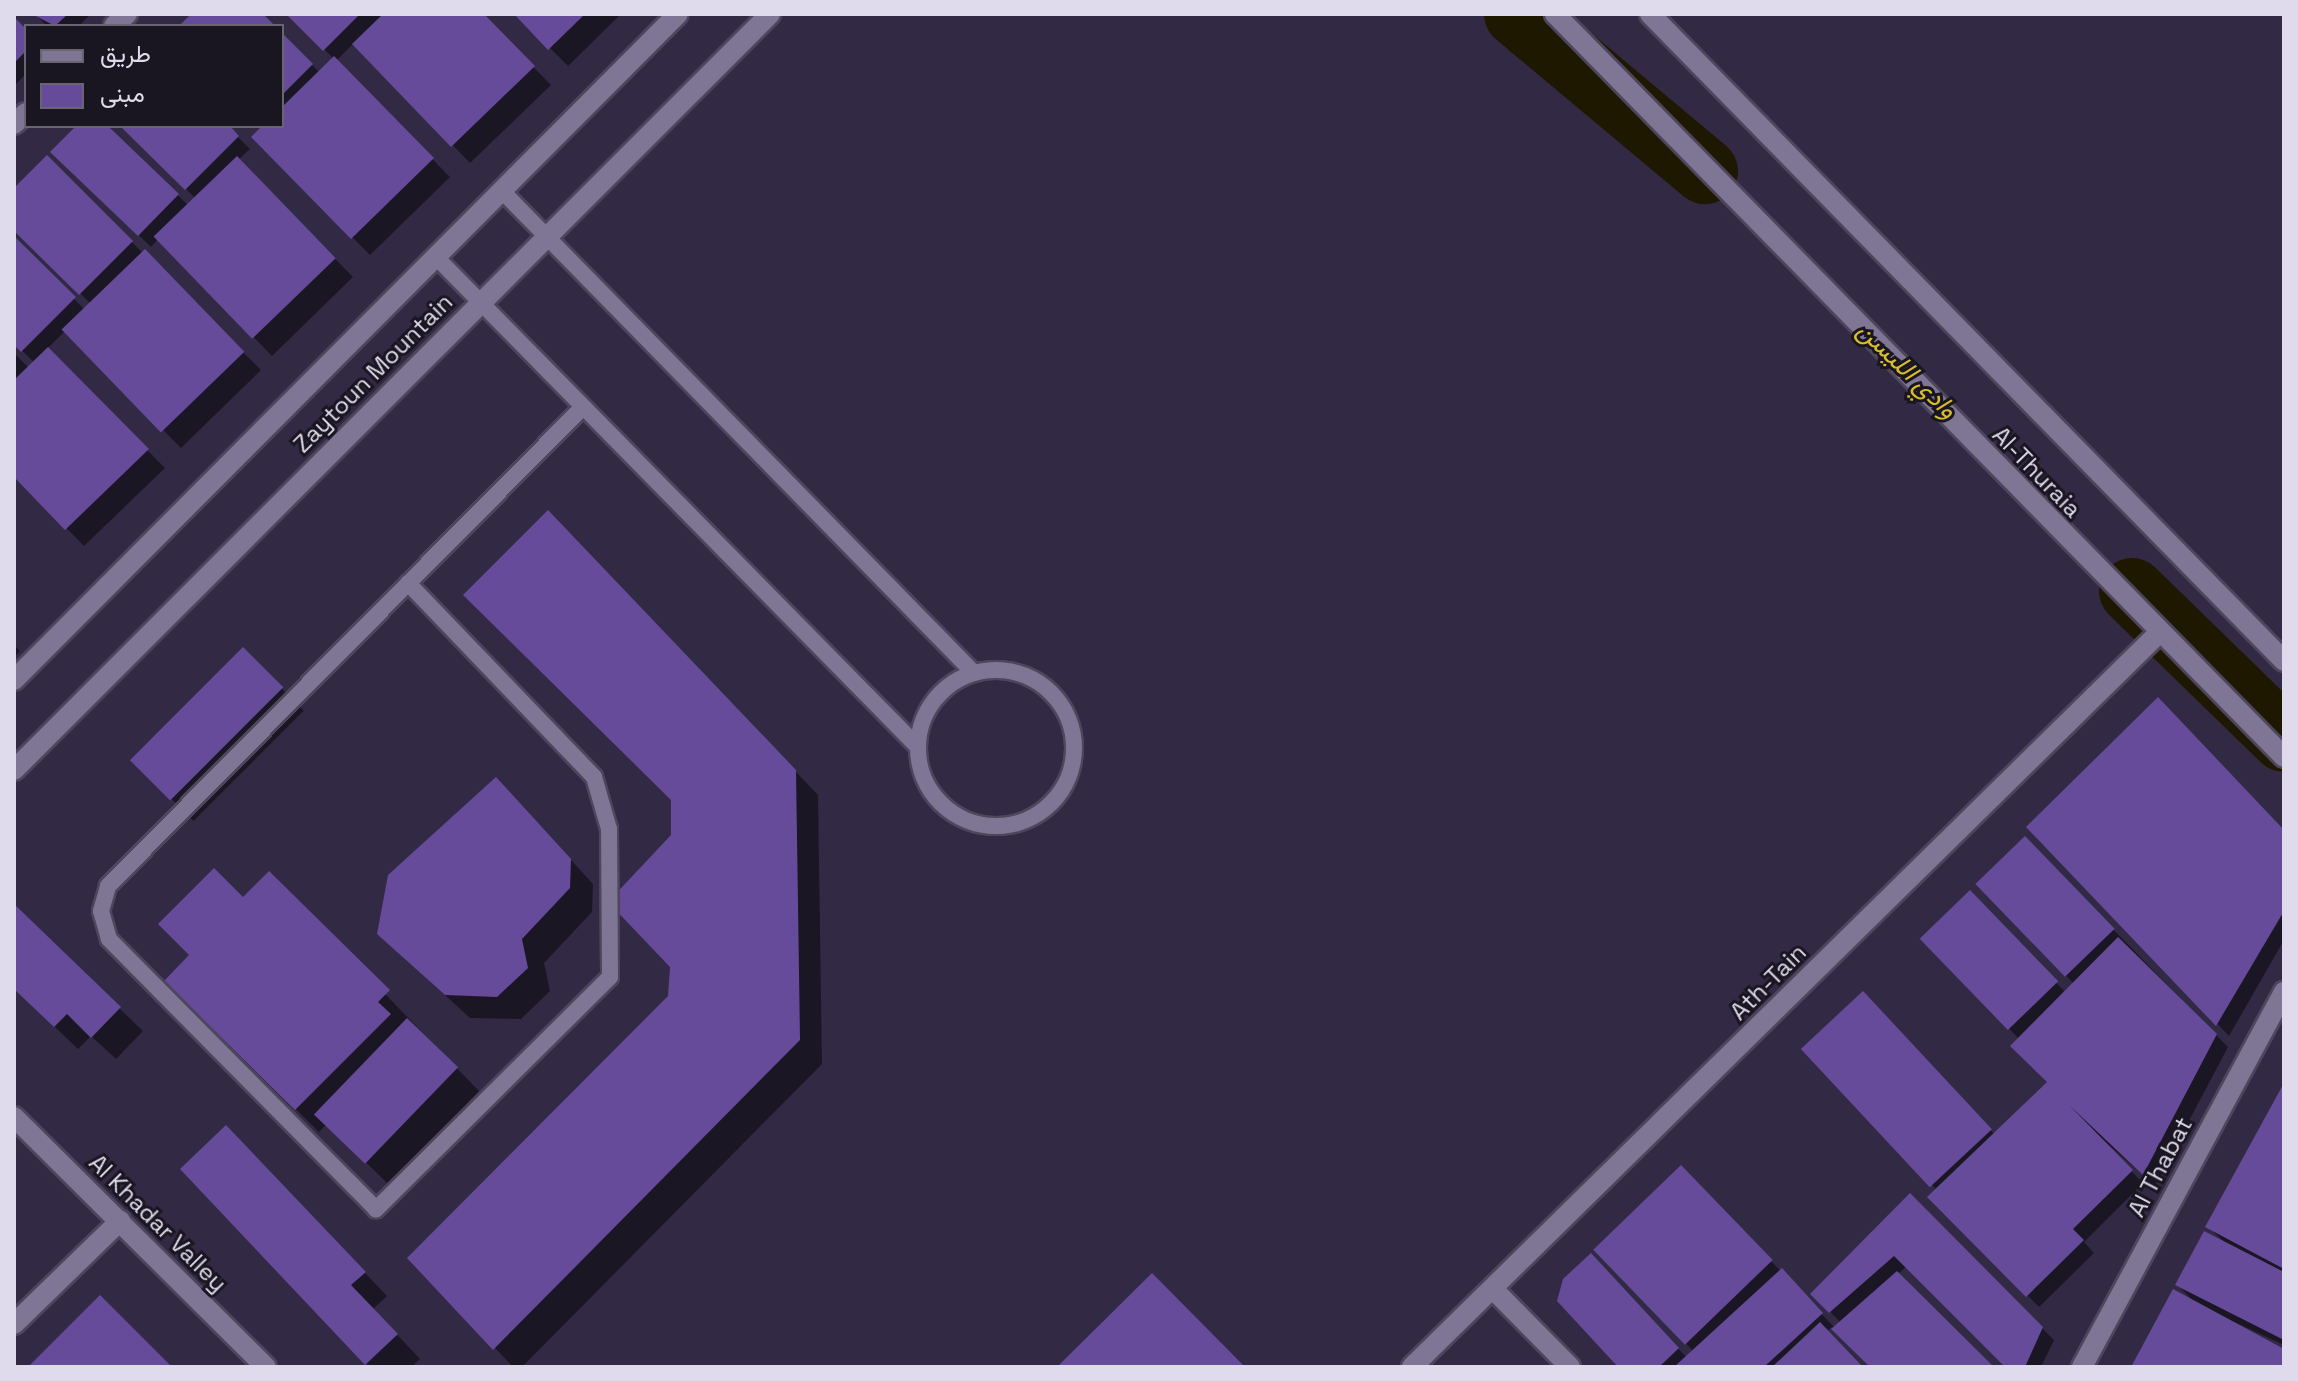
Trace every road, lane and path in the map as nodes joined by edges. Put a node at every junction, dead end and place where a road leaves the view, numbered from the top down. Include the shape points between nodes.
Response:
1 (678, 14) edge
2 (770, 14) edge
3 (1555, 14) edge
4 (1650, 14) edge
5 (503, 192) junction
6 (546, 239) junction
7 (436, 257) junction
8 (482, 301) junction
9 (582, 408) junction
10 (408, 583) junction
11 (2159, 633) junction
12 (2284, 661) edge
13 (974, 673) junction
14 (14, 680) edge
15 (917, 746) junction
16 (2284, 757) edge
17 (14, 770) edge
18 (2284, 992) edge
19 (14, 1117) edge
20 (120, 1221) junction
21 (1493, 1289) junction
22 (14, 1324) edge
23 (266, 1367) edge
24 (1412, 1367) edge
25 (1570, 1367) edge
26 (2082, 1367) edge

1 - 5 street, Zaytoun Mountain
2 - 6 street, Zaytoun Mountain
3 - 11 street, Al-Thuraia
4 - 12 street, Al-Thuraia
5 - 6 lane
5 - 7 street, Zaytoun Mountain
6 - 8 street, Zaytoun Mountain
6 - 13 lane
7 - 8 lane
7 - 14 street, Zaytoun Mountain
8 - 9 lane
8 - 17 street, Zaytoun Mountain
9 - 10 lane
9 - 15 lane
10 - 10 lane via 594,777 609,829 610,977 376,1209 109,939 101,911 108,886
11 - 16 street, Al-Thuraia
11 - 21 street, Ath-Tain
13 - 15 lane via 938,697
13 - 15 lane via 1027,677 1061,703 1074,733 1073,765 1059,795 1034,817 1002,826 970,822 943,805 923,779
18 - 26 street, Al Thabat
19 - 20 street, Al Khadar Valley
20 - 22 street
20 - 23 street, Al Khadar Valley
21 - 24 street, Ath-Tain
21 - 25 street

